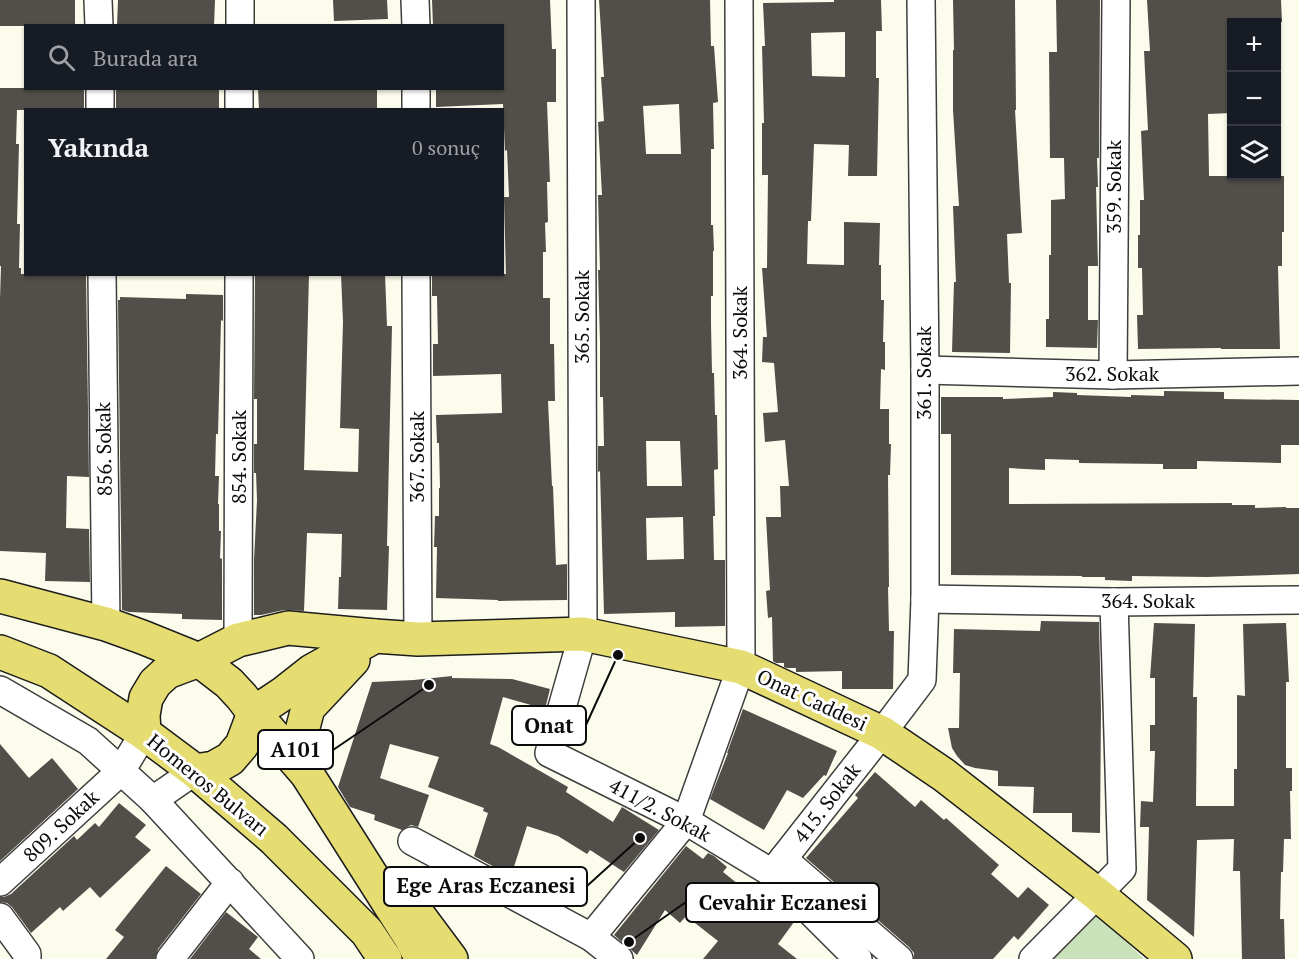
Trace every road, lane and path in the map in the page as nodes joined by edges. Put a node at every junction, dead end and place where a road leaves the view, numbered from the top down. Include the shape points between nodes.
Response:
1 (98, 0) edge
2 (240, 0) edge
3 (416, 0) edge
4 (581, 0) edge
5 (739, 0) edge
6 (921, 0) edge
7 (1116, 0) edge
8 (99, 24) edge
9 (240, 24) edge
10 (416, 24) edge
11 (100, 90) edge
12 (240, 90) edge
13 (416, 90) edge
14 (100, 108) edge
15 (239, 108) edge
16 (416, 108) edge
17 (102, 276) edge
18 (239, 276) edge
19 (416, 276) edge
20 (924, 370) junction
21 (1299, 371) edge
22 (1113, 375) junction
23 (12, 598) edge
24 (925, 599) junction
25 (1299, 600) edge
26 (1114, 602) junction
27 (106, 624) junction
28 (583, 634) junction
29 (375, 636) junction
30 (418, 639) junction
31 (238, 640) junction
32 (0, 652) edge
33 (199, 660) junction
34 (741, 667) junction
35 (2, 694) edge
36 (254, 713) junction
37 (144, 733) junction
38 (882, 733) junction
39 (121, 771) junction
40 (195, 771) junction
41 (307, 774) junction
42 (153, 800) junction
43 (686, 821) junction
44 (343, 831) junction
45 (412, 841) dead end
46 (777, 866) junction
47 (0, 882) edge
48 (230, 882) junction
49 (1097, 894) junction
50 (0, 917) edge
51 (591, 937) junction
52 (27, 959) edge
53 (170, 959) edge
54 (300, 959) edge
55 (385, 959) edge
56 (422, 959) edge
57 (451, 959) edge
58 (619, 959) edge
59 (858, 959) edge
60 (899, 959) edge
61 (1033, 959) edge
62 (1175, 959) edge

1 - 8 street
2 - 9 street
3 - 10 street
4 - 28 street, 365. Sokak
5 - 34 street, 364. Sokak
6 - 20 street, 361. Sokak
7 - 22 street, 359. Sokak
11 - 14 street
12 - 15 street
13 - 16 street
17 - 27 street, 856. Sokak
18 - 31 street, 854. Sokak
19 - 30 street, 367. Sokak
20 - 22 street, 362. Sokak
20 - 24 street, 361. Sokak
21 - 22 street, 362. Sokak
23 - 27 main road
24 - 26 street, 364. Sokak
24 - 38 street, 361. Sokak via 922,680
25 - 26 street, 364. Sokak
26 - 49 street via 1122,869
27 - 33 main road
28 - 30 main road, Onat Caddesi
28 - 34 main road, Onat Caddesi
28 - 43 street, 411/2. Sokak via 549,753
29 - 30 main road, Onat Caddesi
29 - 31 main road, Onat Caddesi via 288,628
29 - 36 main road via 312,671
29 - 41 main road via 308,708 301,735
31 - 33 main road, Onat Caddesi
32 - 37 main road, Homeros Bulvarı via 50,671
33 - 36 main road via 228,683
33 - 37 main road, Onat Caddesi via 167,672 155,683 143,715
34 - 38 main road, Onat Caddesi
34 - 43 street, 364. Sokak
35 - 39 street via 88,741
36 - 40 main road via 242,745 230,759 214,768
36 - 41 main road
37 - 39 street, 809. Sokak
37 - 40 main road, Homeros Bulvarı
38 - 46 street, 415. Sokak
38 - 49 main road, Onat Caddesi via 944,775
39 - 42 street
39 - 47 street, 809. Sokak
40 - 42 street
40 - 55 main road, Homeros Bulvarı via 274,839 367,932
41 - 44 main road
42 - 48 street
43 - 46 street, 411/2. Sokak
43 - 51 street, 364. Sokak
44 - 56 main road
44 - 57 main road via 423,920
45 - 51 street
46 - 59 street, 411/2. Sokak
46 - 60 street
48 - 53 street
48 - 54 street
49 - 61 street
49 - 62 main road, Onat Caddesi
50 - 52 street
51 - 58 street

